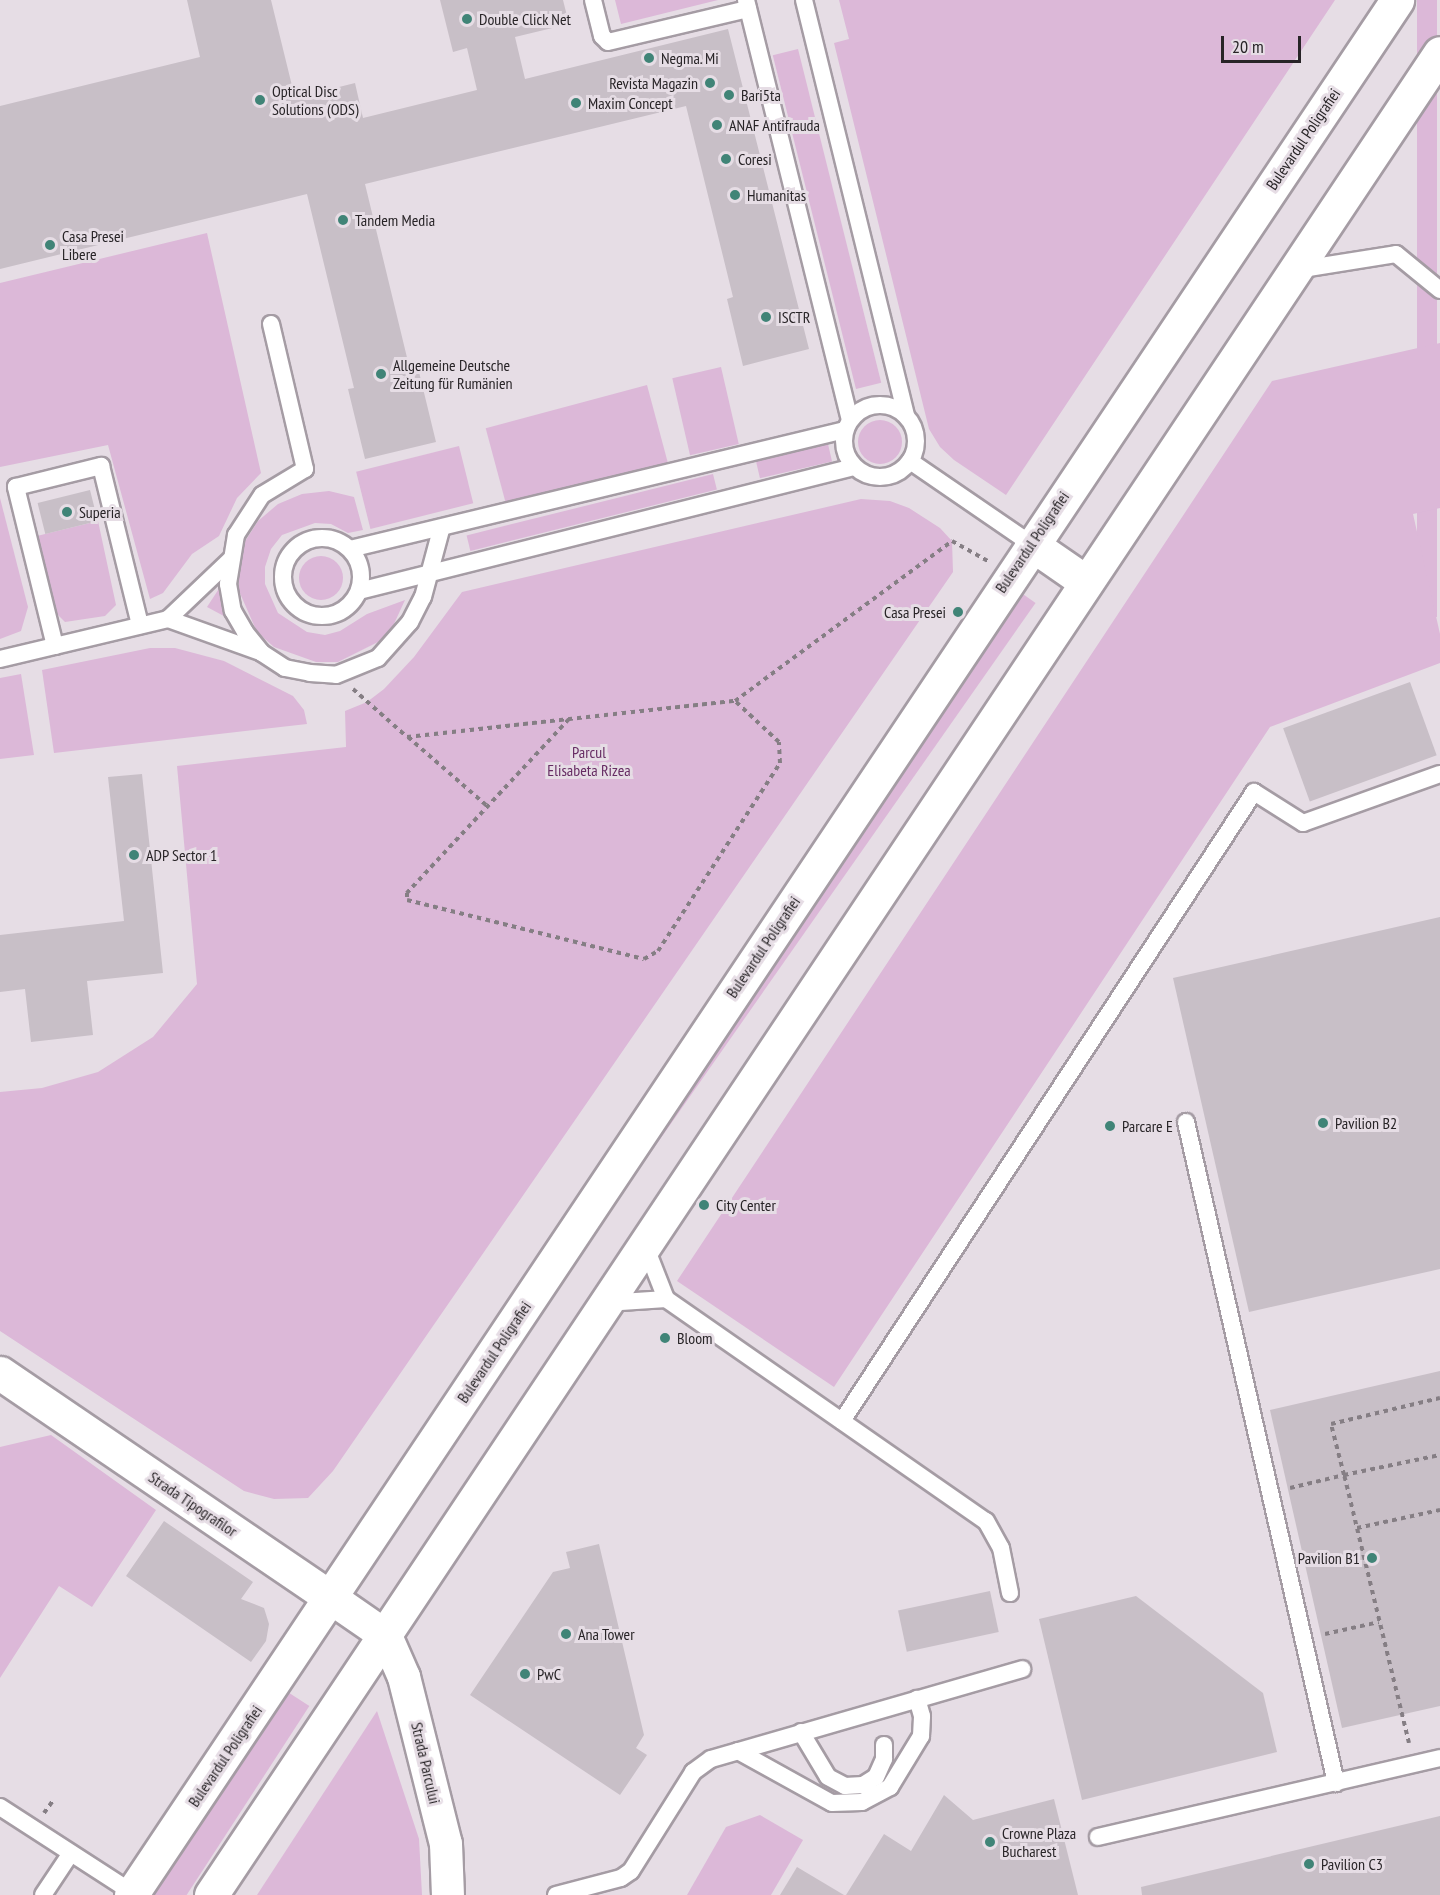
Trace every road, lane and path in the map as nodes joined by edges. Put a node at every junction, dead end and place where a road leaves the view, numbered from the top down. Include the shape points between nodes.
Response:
1 (593, 0) edge
2 (804, 0) edge
3 (1396, 0) edge
4 (747, 4) edge
5 (1440, 53) edge
6 (1295, 271) junction
7 (1440, 290) edge
8 (271, 324) dead end
9 (906, 416) junction
10 (847, 425) junction
11 (910, 461) junction
12 (854, 467) junction
13 (441, 530) junction
14 (1031, 544) junction
15 (350, 549) junction
16 (230, 560) junction
17 (996, 566) dead end
18 (433, 573) junction
19 (1086, 582) junction
20 (359, 591) junction
21 (168, 619) junction
22 (140, 625) junction
23 (55, 646) junction
24 (262, 653) junction
25 (0, 659) edge
26 (336, 675) junction
27 (735, 701) junction
28 (569, 719) junction
29 (407, 737) junction
30 (1440, 774) edge
31 (487, 806) junction
32 (1186, 1122) dead end
33 (645, 1245) junction
34 (666, 1299) junction
35 (606, 1303) junction
36 (0, 1373) edge
37 (1440, 1398) edge
38 (842, 1421) junction
39 (1440, 1455) edge
40 (1344, 1475) junction
41 (1270, 1492) junction
42 (1440, 1510) edge
43 (1357, 1528) junction
44 (1010, 1593) dead end
45 (331, 1598) junction
46 (1379, 1622) junction
47 (386, 1636) junction
48 (1304, 1639) junction
49 (1022, 1669) dead end
50 (917, 1699) junction
51 (801, 1732) junction
52 (884, 1744) dead end
53 (738, 1751) junction
54 (1440, 1758) edge
55 (1414, 1765) junction
56 (1336, 1783) junction
57 (0, 1807) edge
58 (1098, 1838) dead end
59 (71, 1853) junction
60 (453, 1893) edge
61 (132, 1894) edge
62 (44, 1895) edge
63 (211, 1895) edge
64 (556, 1895) edge

1 - 4 lane via 602,36 608,42
2 - 9 lane
3 - 14 main road, Bulevardul Poligrafiei
4 - 10 lane
5 - 6 main road
6 - 7 lane via 1396,254
6 - 19 main road
8 - 16 lane via 305,469 262,495 236,535
9 - 10 lane via 887,405 877,405 857,412
9 - 11 lane via 916,442
10 - 12 lane via 844,449
10 - 13 lane
11 - 12 lane via 884,477
11 - 14 lane
12 - 18 lane
13 - 15 lane
13 - 18 lane
14 - 19 main road
14 - 45 main road, Bulevardul Poligrafiei
15 - 20 lane via 361,569
15 - 20 lane via 328,538 304,543 287,561 284,585 297,606 319,616 343,610
16 - 21 lane
16 - 24 lane via 228,584 233,611
17 - 27 path via 952,541
18 - 20 lane
18 - 26 lane via 410,622 395,642 378,658
19 - 33 main road
21 - 22 lane
21 - 24 lane
22 - 23 lane
22 - 23 lane via 101,466 16,488
23 - 25 lane
24 - 26 lane via 285,668
26 - 29 path
27 - 28 path
27 - 31 path via 779,742 780,763 652,957 633,959 406,900 407,893
28 - 29 path
28 - 31 path
29 - 31 path
30 - 38 lane via 1303,823 1254,792
32 - 41 lane
33 - 34 lane
33 - 35 main road
34 - 35 lane
34 - 38 lane
35 - 47 main road
36 - 45 main road, Strada Tipografilor
37 - 40 path via 1331,1424
38 - 44 lane via 986,1521 1001,1548
39 - 40 path
40 - 41 path
40 - 43 path
41 - 48 lane
42 - 43 path
43 - 46 path
45 - 47 street, Strada Tipografilor
45 - 61 main road, Bulevardul Poligrafiei
46 - 48 path
46 - 55 path
47 - 60 street, Strada Parcului via 411,1697 446,1844
47 - 63 main road
48 - 56 lane
49 - 50 lane
50 - 51 lane
50 - 53 lane via 922,1716 921,1736 890,1787 862,1802 832,1803
51 - 52 lane via 828,1777 845,1786 863,1785 876,1777 884,1760
51 - 53 lane
53 - 64 lane via 711,1759 693,1772 631,1871 621,1878
54 - 55 lane
55 - 56 lane
56 - 58 lane
57 - 59 lane
59 - 61 lane
59 - 62 lane

